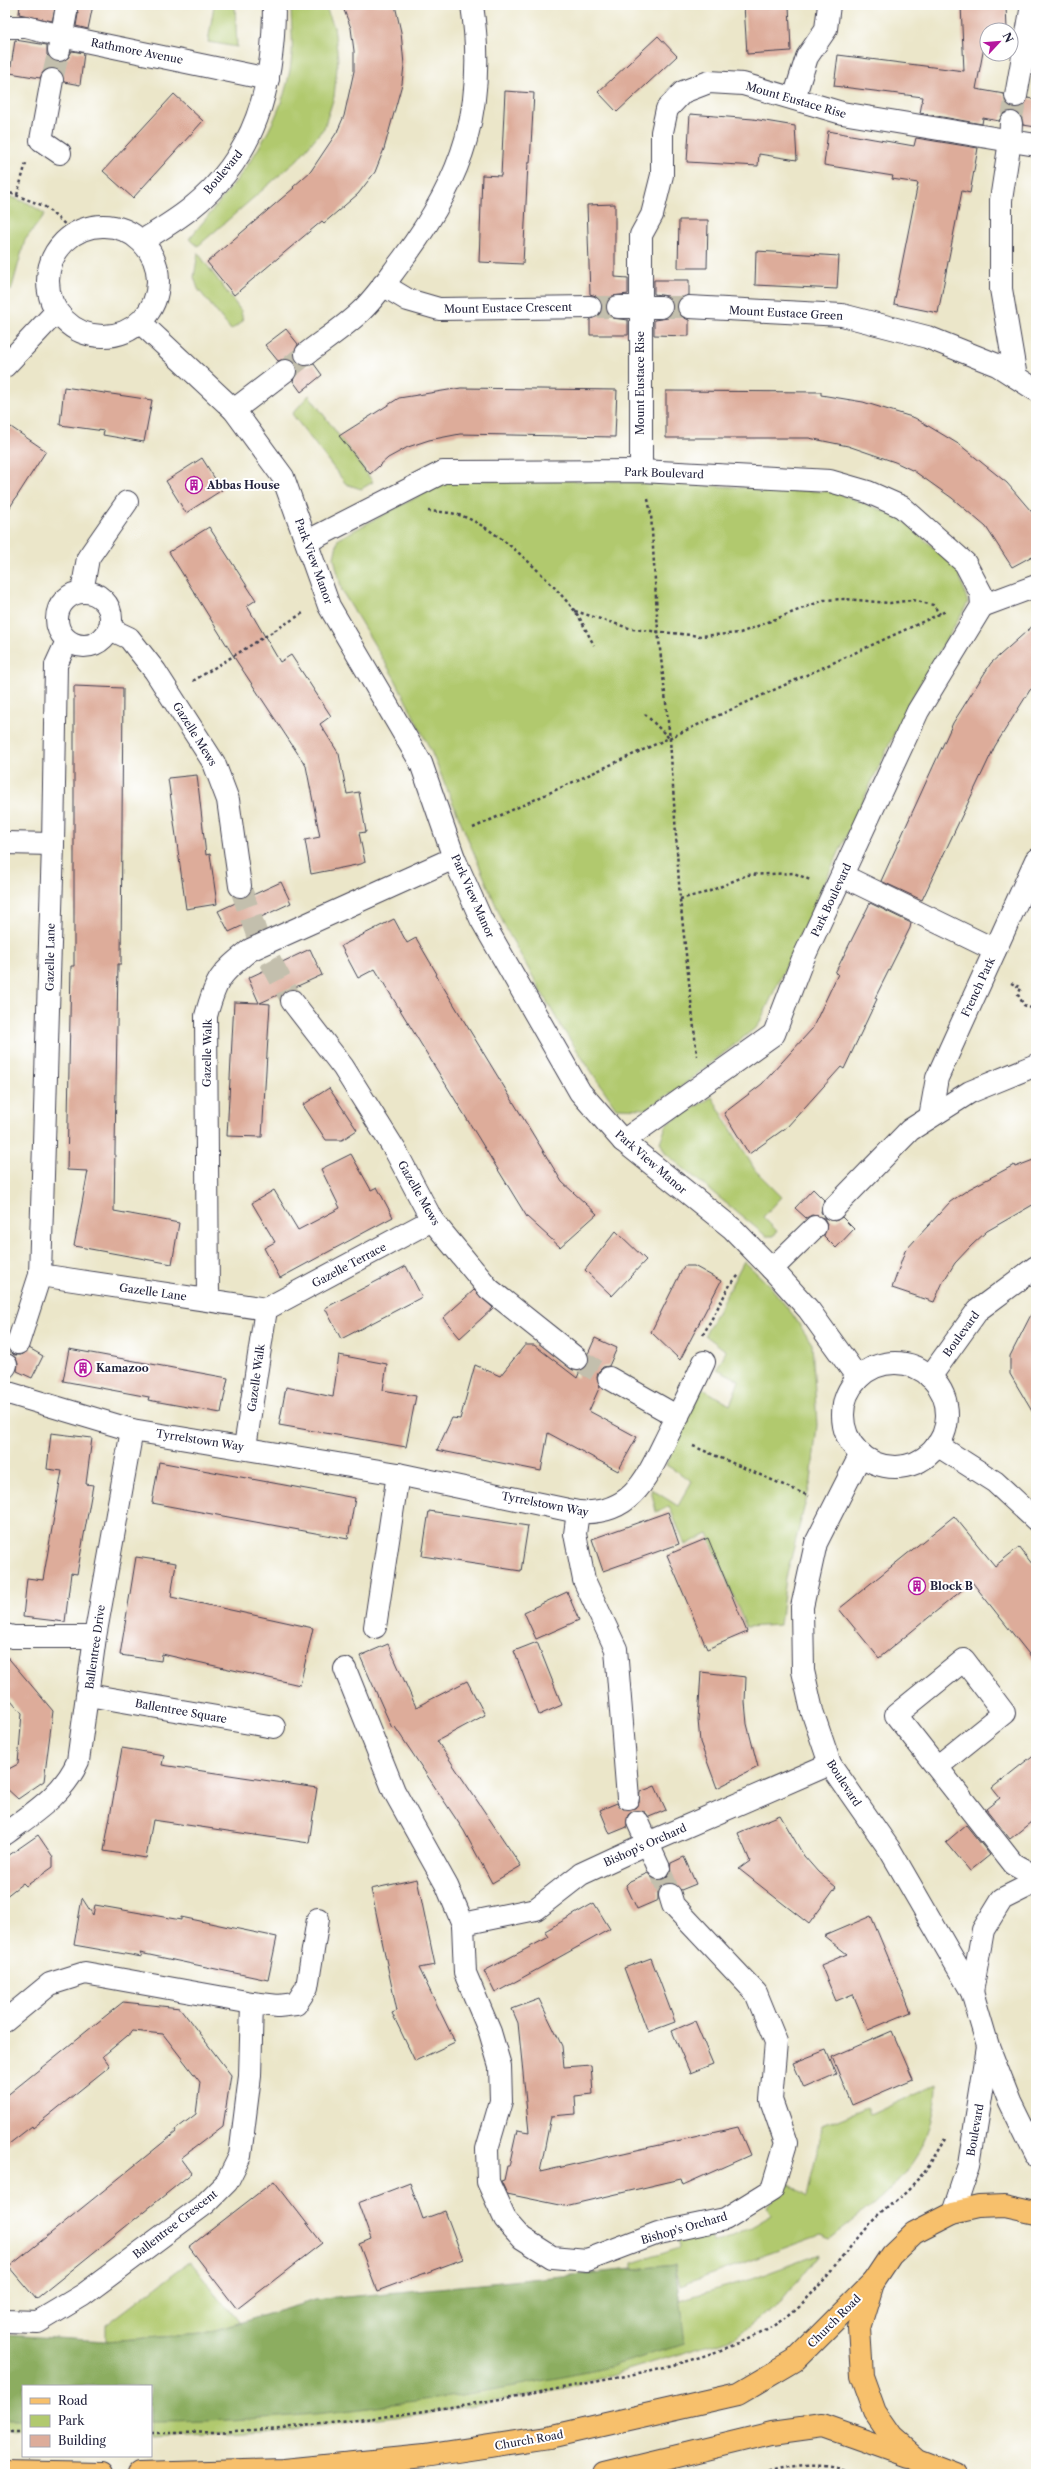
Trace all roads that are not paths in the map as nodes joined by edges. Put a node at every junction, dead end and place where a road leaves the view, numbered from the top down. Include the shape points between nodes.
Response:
1 (274, 5) edge
2 (472, 5) edge
3 (829, 5) edge
4 (1032, 5) edge
5 (66, 12) dead end
6 (5, 27) edge
7 (60, 43) junction
8 (268, 79) junction
9 (52, 80) tunnel mouth
10 (1016, 96) tunnel mouth
11 (794, 98) junction
12 (1010, 132) junction
13 (1036, 145) edge
14 (60, 153) dead end
15 (142, 241) junction
16 (383, 285) junction
17 (590, 307) tunnel mouth
18 (618, 307) tunnel mouth
19 (640, 307) junction
20 (689, 307) tunnel mouth
21 (661, 308) tunnel mouth
22 (56, 312) junction
23 (141, 322) junction
24 (306, 354) tunnel mouth
25 (5, 366) edge
26 (285, 371) tunnel mouth
27 (1016, 377) junction
28 (1036, 390) edge
29 (234, 410) junction
30 (641, 471) junction
31 (127, 502) dead end
32 (308, 541) junction
33 (1036, 586) edge
34 (82, 592) junction
35 (981, 600) junction
36 (110, 629) junction
37 (67, 641) junction
38 (5, 843) edge
39 (53, 844) junction
40 (452, 848) junction
41 (1036, 860) edge
42 (843, 876) junction
43 (240, 886) tunnel mouth
44 (995, 950) junction
45 (292, 1000) tunnel mouth
46 (1036, 1065) edge
47 (930, 1117) junction
48 (623, 1141) junction
49 (833, 1209) dead end
50 (432, 1220) junction
51 (815, 1227) dead end
52 (765, 1262) junction
53 (1036, 1267) edge
54 (40, 1275) junction
55 (208, 1299) junction
56 (266, 1309) junction
57 (18, 1343) dead end
58 (577, 1359) tunnel mouth
59 (704, 1362) road end
60 (930, 1377) junction
61 (609, 1378) tunnel mouth
62 (858, 1378) junction
63 (5, 1392) edge
64 (673, 1426) junction
65 (132, 1430) junction
66 (937, 1445) junction
67 (245, 1448) junction
68 (861, 1454) junction
69 (398, 1474) junction
70 (578, 1512) junction
71 (1036, 1520) edge
72 (375, 1626) dead end
73 (5, 1635) edge
74 (95, 1637) junction
75 (345, 1669) dead end
76 (88, 1695) junction
77 (274, 1727) dead end
78 (830, 1764) junction
79 (937, 1767) junction
80 (628, 1798) dead end
81 (638, 1822) dead end
82 (5, 1834) edge
83 (648, 1843) junction
84 (659, 1868) tunnel mouth
85 (1036, 1877) edge
86 (1036, 1882) edge
87 (670, 1895) tunnel mouth
88 (318, 1919) dead end
89 (463, 1924) junction
90 (972, 1992) junction
91 (252, 2003) junction
92 (5, 2021) edge
93 (988, 2046) junction
94 (1036, 2155) edge
95 (953, 2213) junction
96 (1036, 2213) edge
97 (873, 2282) junction
98 (5, 2321) edge
99 (917, 2459) junction
100 (5, 2472) edge
101 (102, 2474) edge
102 (139, 2474) edge
103 (604, 2474) edge
104 (954, 2474) edge

1 - 8 street, Boulevard via 274,38
2 - 16 street via 478,42 472,121 456,172 429,224
3 - 11 street via 826,28 807,57
4 - 10 street
5 - 7 street
6 - 7 street, Rathmore Avenue via 26,27
7 - 8 street, Rathmore Avenue
8 - 15 street, Boulevard via 257,121 237,158 216,185 190,209
9 - 14 street via 41,140
11 - 12 street, Mount Eustace Rise via 842,113
11 - 19 street, Mount Eustace Rise via 743,84 709,82 683,92 667,110 662,132 662,176 652,215 641,235
12 - 13 street, Mount Eustace Rise
12 - 27 street via 1001,200 1001,289
15 - 22 street via 127,231 109,226 91,227 75,233 61,245 52,260 47,278 49,295
15 - 23 street via 152,256 158,273 158,291 152,308
16 - 17 street, Mount Eustace Crescent via 408,300 439,309
16 - 24 street via 359,313
18 - 19 street
19 - 21 street
19 - 30 street, Mount Eustace Rise
20 - 27 street, Mount Eustace Green via 842,315 927,337 997,365
22 - 23 street via 69,326 93,336 106,337 125,333
22 - 25 street
23 - 29 street, Park View Manor
26 - 29 street
27 - 28 street, Mount Eustace Green
29 - 32 street, Park View Manor via 283,477
30 - 32 street, Park Boulevard via 443,472
30 - 35 street, Park Boulevard via 830,481 868,492 902,507 940,539 965,563
31 - 34 street via 88,558
32 - 40 street, Park View Manor via 327,600 421,763
33 - 35 street
34 - 36 street via 100,596 106,603 111,615
34 - 37 street via 65,599 56,616 60,634
35 - 42 street, Park Boulevard via 918,711
36 - 37 street via 100,642 92,646 74,646
36 - 43 street, Gazelle Mews via 129,638 171,695 214,763 225,792
37 - 39 street, Gazelle Lane via 56,664
38 - 39 street
39 - 54 street, Gazelle Lane
40 - 48 street, Park View Manor via 481,919 580,1092
40 - 55 street, Gazelle Walk via 262,947 250,950 228,968 214,986 206,1016
41 - 44 street, French Park
42 - 44 street
42 - 48 street, Park Boulevard via 802,961 774,1034
44 - 47 street, French Park via 937,1078
45 - 50 street, Gazelle Mews via 343,1066 395,1150
46 - 47 street via 970,1092
47 - 49 street via 910,1130
48 - 52 street, Park View Manor via 733,1229
50 - 56 street, Gazelle Terrace
50 - 58 street, Gazelle Mews via 489,1289
51 - 52 street
52 - 62 street, Park View Manor via 809,1310
53 - 60 street, Boulevard via 978,1310
54 - 55 street, Gazelle Lane
54 - 57 street, Gazelle Lane
55 - 56 street, Gazelle Lane
56 - 67 street, Gazelle Walk
59 - 64 street, Tyrrelstown Way
60 - 62 street via 920,1370 895,1363 874,1367
60 - 66 street via 944,1397 946,1409 943,1433
61 - 64 street
62 - 68 street via 847,1395 842,1416 851,1443
63 - 65 street, Tyrrelstown Way
64 - 70 street, Tyrrelstown Way via 647,1479 628,1499 595,1513
65 - 67 street, Tyrrelstown Way
65 - 74 street, Ballentree Drive
66 - 68 street via 920,1460 898,1467 882,1466
66 - 71 street via 995,1482
67 - 69 street, Tyrrelstown Way
68 - 78 street, Boulevard via 816,1543 802,1606 803,1671 812,1711
69 - 70 street, Tyrrelstown Way
69 - 72 street
70 - 80 street via 575,1534 584,1580 616,1649
73 - 74 street
74 - 76 street, Ballentree Drive
75 - 89 street, Bishop's Orchard via 394,1791 447,1886
76 - 77 street, Ballentree Square
76 - 82 street, Ballentree Drive via 78,1761 72,1776 59,1792
78 - 83 street, Bishop's Orchard
78 - 90 street, Boulevard via 890,1850
79 - 79 street via 1004,1713 964,1660 896,1715
79 - 85 street via 1013,1864
81 - 83 street
83 - 84 street
83 - 89 street, Bishop's Orchard via 581,1874 536,1909
86 - 90 street via 1002,1899 983,1930
87 - 89 street, Bishop's Orchard via 673,1905 756,1993 776,2042 771,2100 786,2143 772,2190 725,2219 658,2233 588,2260 552,2257 522,2238 505,2219 488,2182 487,2149 501,2101 500,2066 490,2032 465,1973
88 - 91 street via 307,1987 296,2004 278,2006
90 - 93 street, Boulevard
91 - 92 street via 85,1973 50,1984
91 - 98 street, Ballentree Crescent via 250,2076 240,2156 227,2182 205,2204 83,2295 38,2322
93 - 94 street, Boulevard via 1010,2102
93 - 95 street, Boulevard via 969,2165
95 - 96 main road via 979,2207 1005,2206
95 - 97 main road via 914,2234 891,2256
97 - 99 main road via 859,2328 862,2376 875,2412 893,2438
97 - 102 main road, Church Road via 794,2362 738,2394 549,2437 424,2456 283,2470
99 - 103 main road via 823,2426 772,2433
99 - 104 main road
100 - 101 main road

